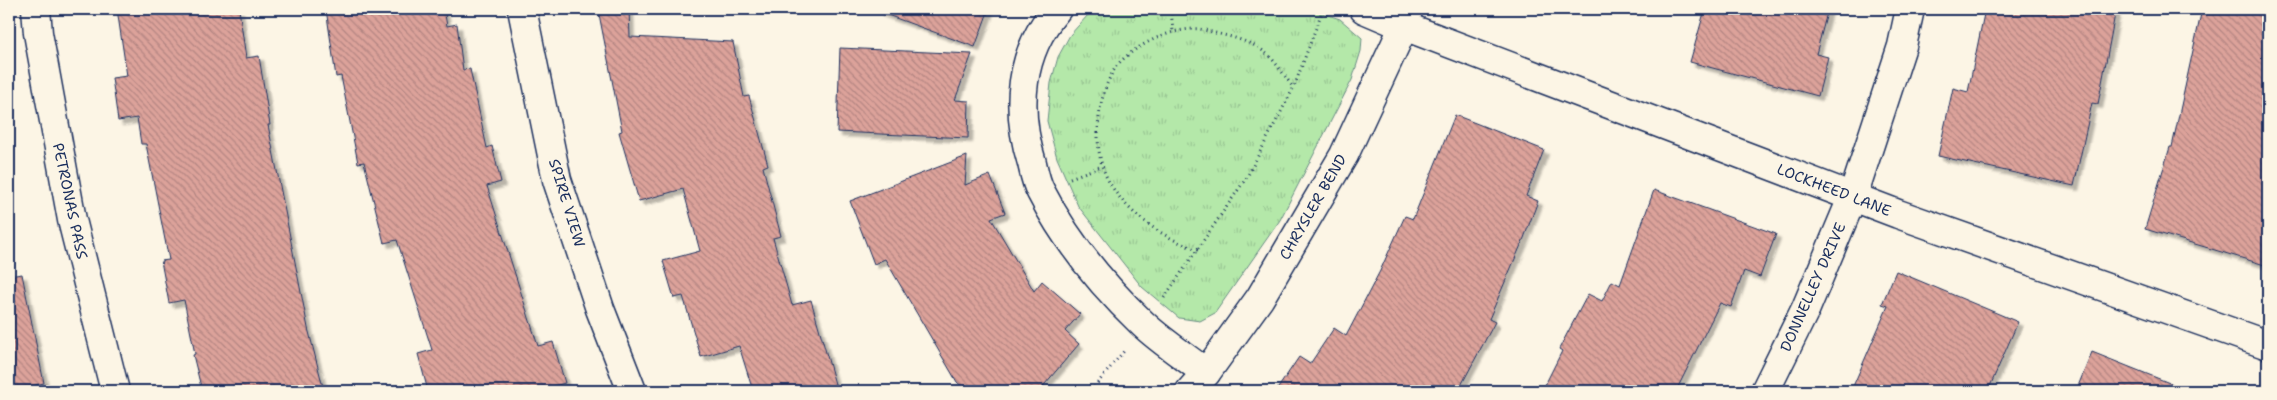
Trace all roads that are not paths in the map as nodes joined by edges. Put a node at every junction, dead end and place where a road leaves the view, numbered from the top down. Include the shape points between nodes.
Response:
1 (36, 9) edge
2 (522, 9) edge
3 (1057, 9) edge
4 (1364, 9) edge
5 (1910, 9) edge
6 (1406, 18) edge
7 (1853, 196) junction
8 (2268, 345) edge
9 (1198, 382) edge
10 (115, 391) edge
11 (632, 391) edge
12 (1765, 391) edge

1 - 10 street, PETRONAS PASS via 72,220
2 - 11 street, SPIRE VIEW via 557,180 600,309
3 - 9 street via 1044,24 1029,58 1021,99 1025,140 1040,190 1099,278
4 - 6 street, LOCKHEED LANE
5 - 7 street, DONNELLEY DRIVE via 1902,46
6 - 7 street, LOCKHEED LANE
6 - 9 street, CHRYSLER BEND via 1344,155 1260,298
7 - 8 street, LOCKHEED LANE
7 - 12 street, DONNELLEY DRIVE via 1806,308

